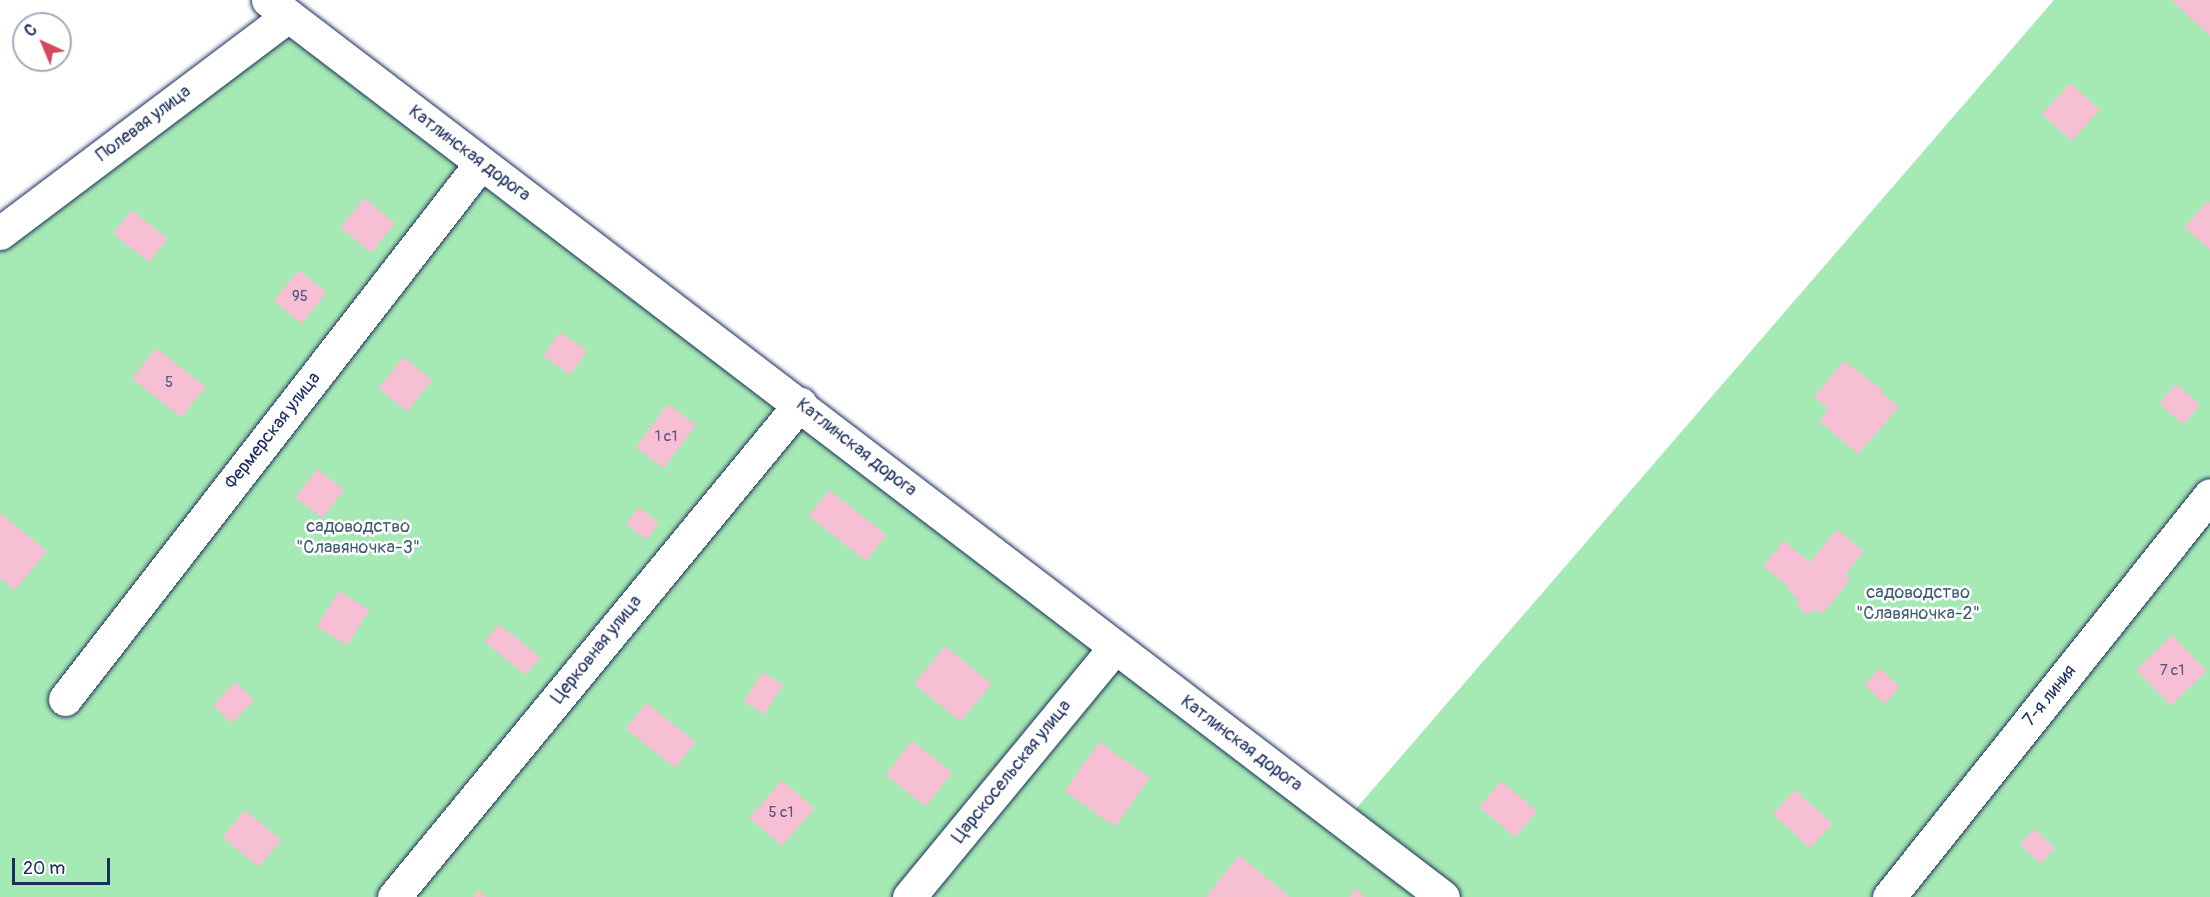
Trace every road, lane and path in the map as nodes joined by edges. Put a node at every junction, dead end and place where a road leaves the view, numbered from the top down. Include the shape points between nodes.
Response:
1 (278, 8) edge
2 (481, 163) junction
3 (0, 232) edge
4 (800, 404) junction
5 (2210, 495) edge
6 (1115, 647) junction
7 (65, 699) dead end
8 (1424, 892) edge
9 (394, 897) edge
10 (909, 897) edge
11 (1889, 897) edge

1 - 2 street, Катлинская дорога
1 - 3 street, Полевая улица
2 - 4 street, Катлинская дорога
2 - 7 street, Фермерская улица
4 - 6 street, Катлинская дорога
4 - 9 street, Церковная улица
5 - 11 street, 7-я линия
6 - 8 street, Катлинская дорога
6 - 10 street, Царскосельская улица

